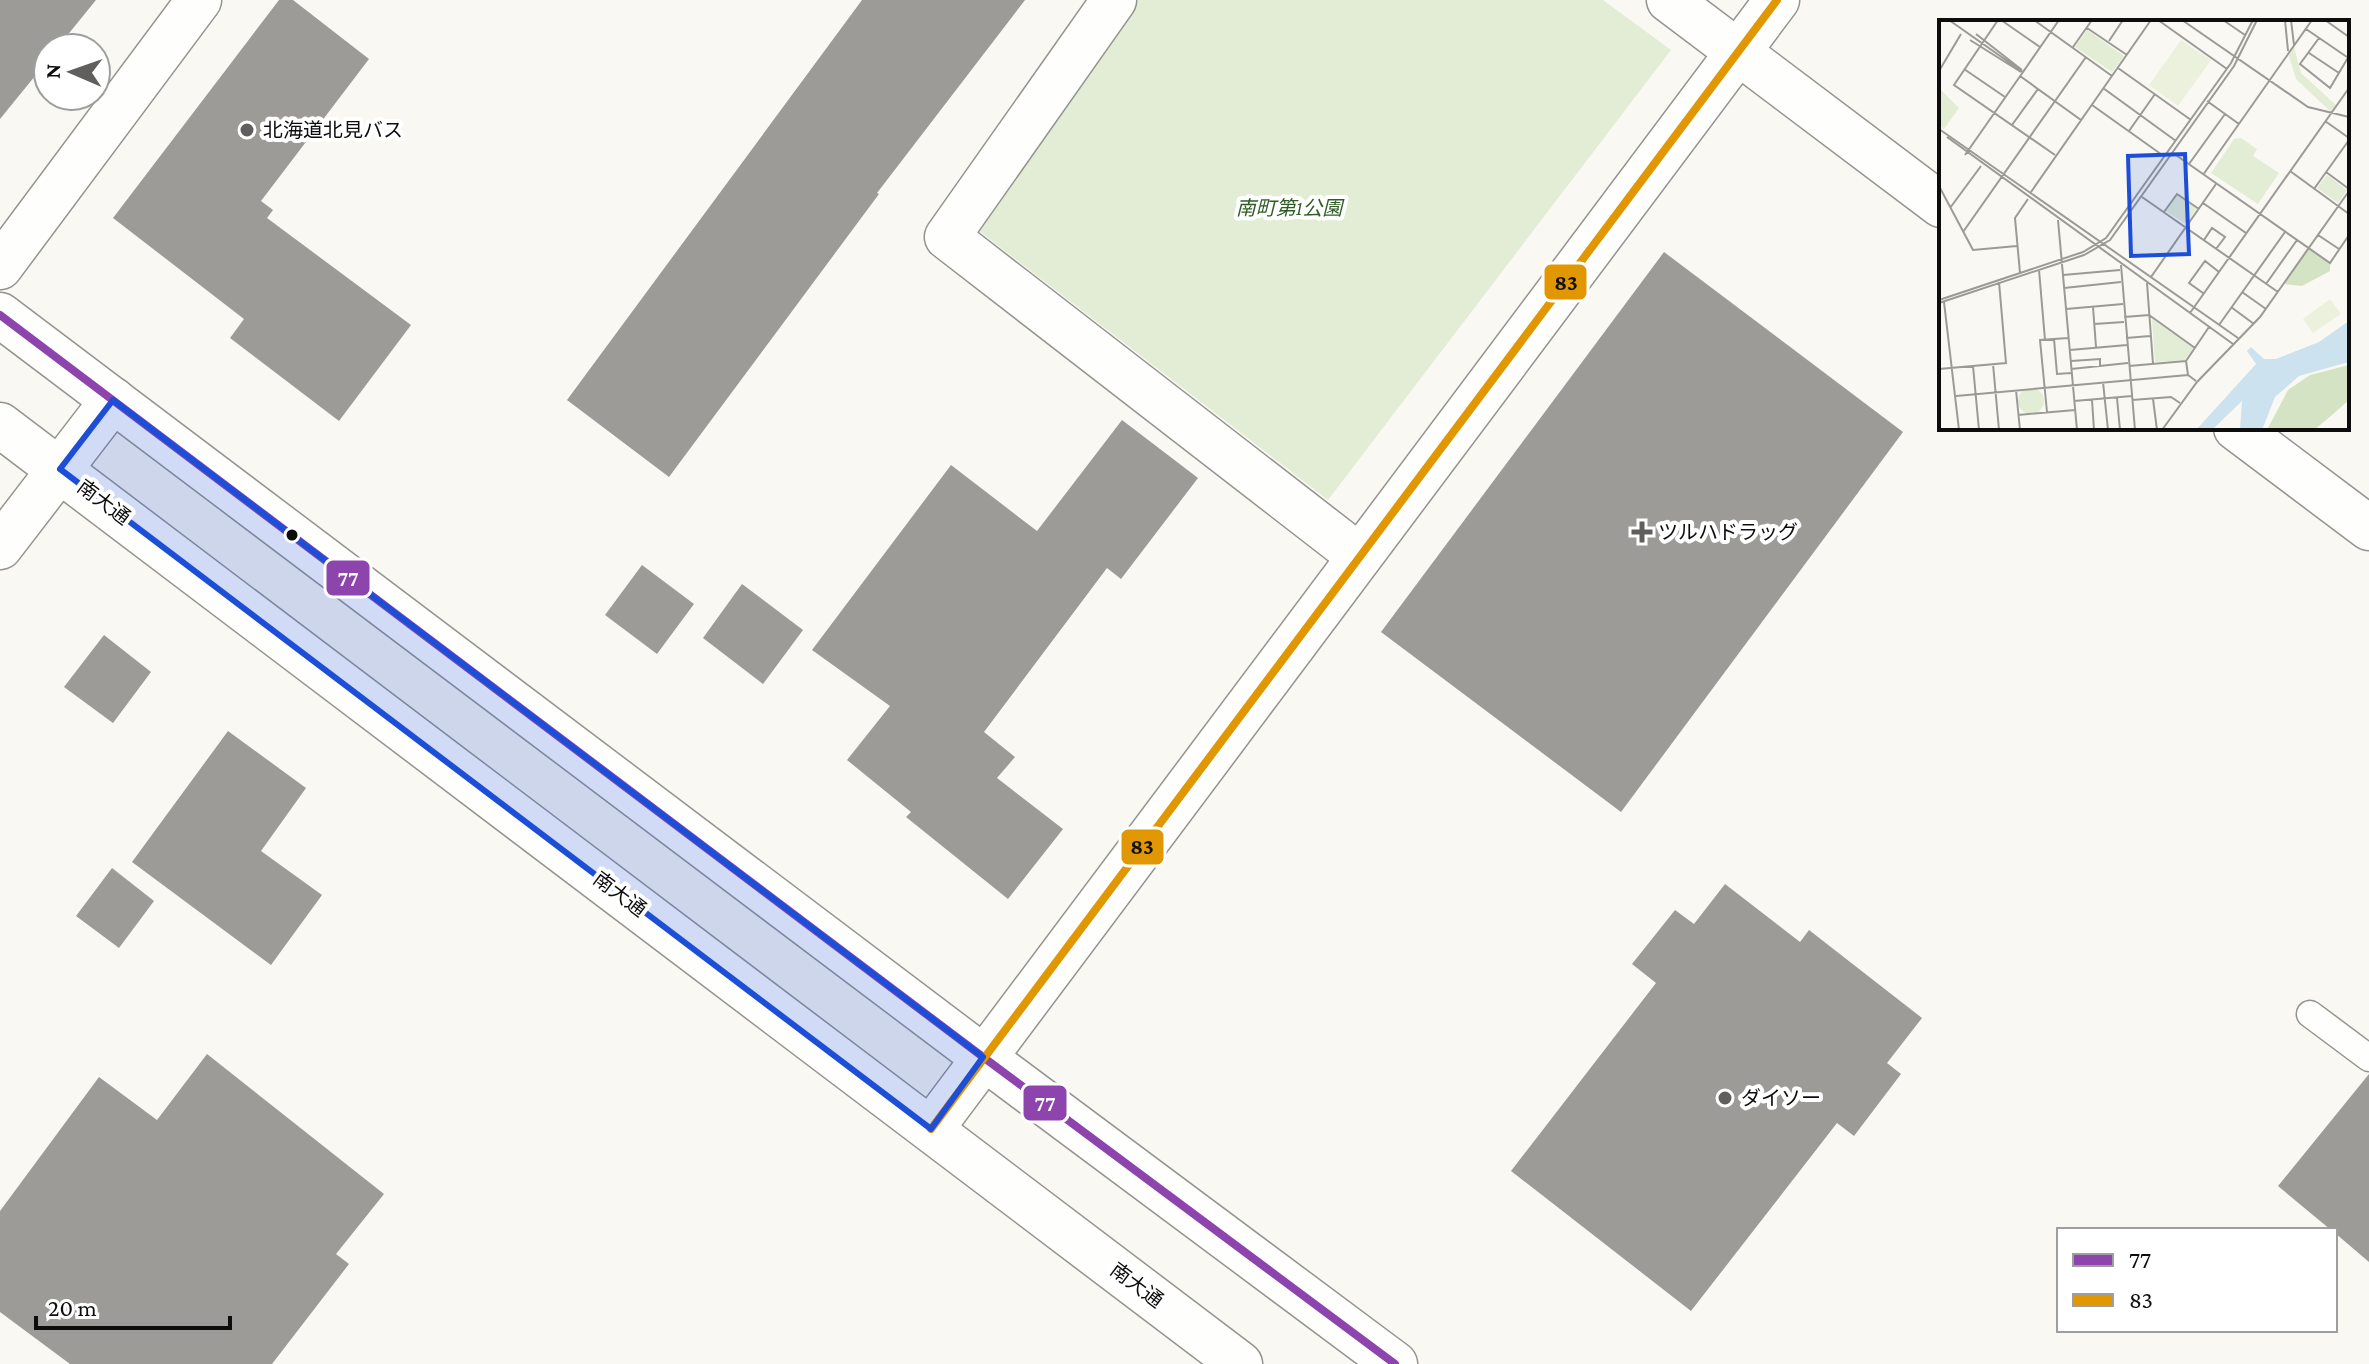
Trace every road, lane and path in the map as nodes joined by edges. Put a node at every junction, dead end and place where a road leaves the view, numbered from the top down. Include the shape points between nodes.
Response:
1 (199, 0) edge
2 (1114, 0) edge
3 (1669, 0) edge
4 (1777, 0) edge
5 (1738, 52) junction
6 (1939, 203) edge
7 (0, 267) edge
8 (0, 315) edge
9 (113, 400) junction
10 (0, 425) edge
11 (2239, 430) edge
12 (60, 469) junction
13 (2369, 528) edge
14 (0, 547) edge
15 (1359, 556) junction
16 (2310, 1014) dead end
17 (983, 1057) junction
18 (2369, 1058) edge
19 (931, 1129) junction
20 (1240, 1364) edge
21 (1395, 1364) edge

1 - 7 street
2 - 15 street via 947,237
3 - 5 street
4 - 5 street
5 - 6 street
5 - 15 street
8 - 9 street
9 - 12 street
9 - 17 street
10 - 12 street, 南大通
11 - 13 street
12 - 14 street
12 - 19 street, 南大通
15 - 17 street
16 - 18 lane
17 - 19 street
17 - 21 street
19 - 20 street, 南大通

